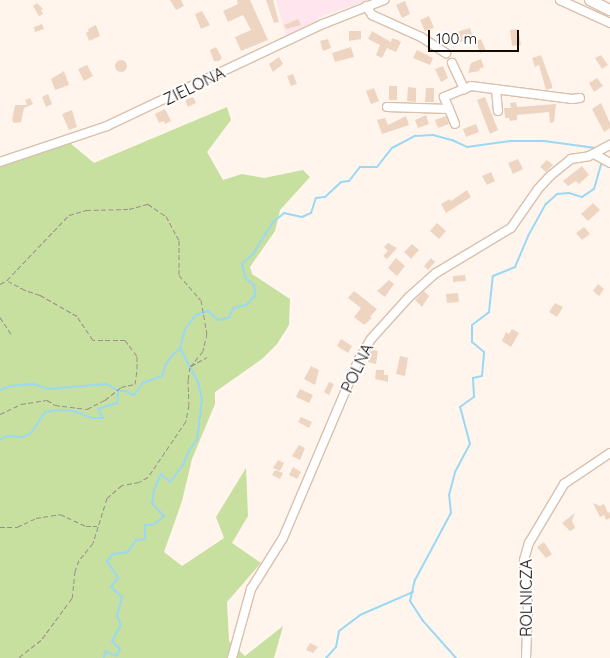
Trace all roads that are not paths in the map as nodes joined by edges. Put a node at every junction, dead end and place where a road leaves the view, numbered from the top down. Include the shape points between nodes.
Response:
1 (384, 0) edge
2 (560, 0) edge
3 (590, 0) edge
4 (366, 6) junction
5 (610, 10) edge
6 (610, 23) edge
7 (446, 53) dead end
8 (452, 63) dead end
9 (464, 89) junction
10 (496, 89) junction
11 (580, 98) dead end
12 (387, 107) dead end
13 (449, 109) junction
14 (498, 111) dead end
15 (456, 124) dead end
16 (602, 149) edge
17 (0, 162) edge
18 (610, 163) edge
19 (610, 453) edge
20 (232, 658) edge
21 (526, 658) edge

1 - 4 street, ZIELONA
2 - 6 street
3 - 5 main road
4 - 7 street via 372,15 421,37
4 - 17 street, ZIELONA via 139,113
8 - 9 street
9 - 10 street via 471,86
9 - 13 street via 444,97
10 - 11 street
10 - 14 street
12 - 13 street
13 - 15 street
16 - 18 street, POLNA via 602,159
16 - 20 street, POLNA via 572,159 550,176 511,228 436,273 371,339 359,358 283,538 251,589
19 - 21 street, ROLNICZA via 564,484 529,543 524,560 528,609

